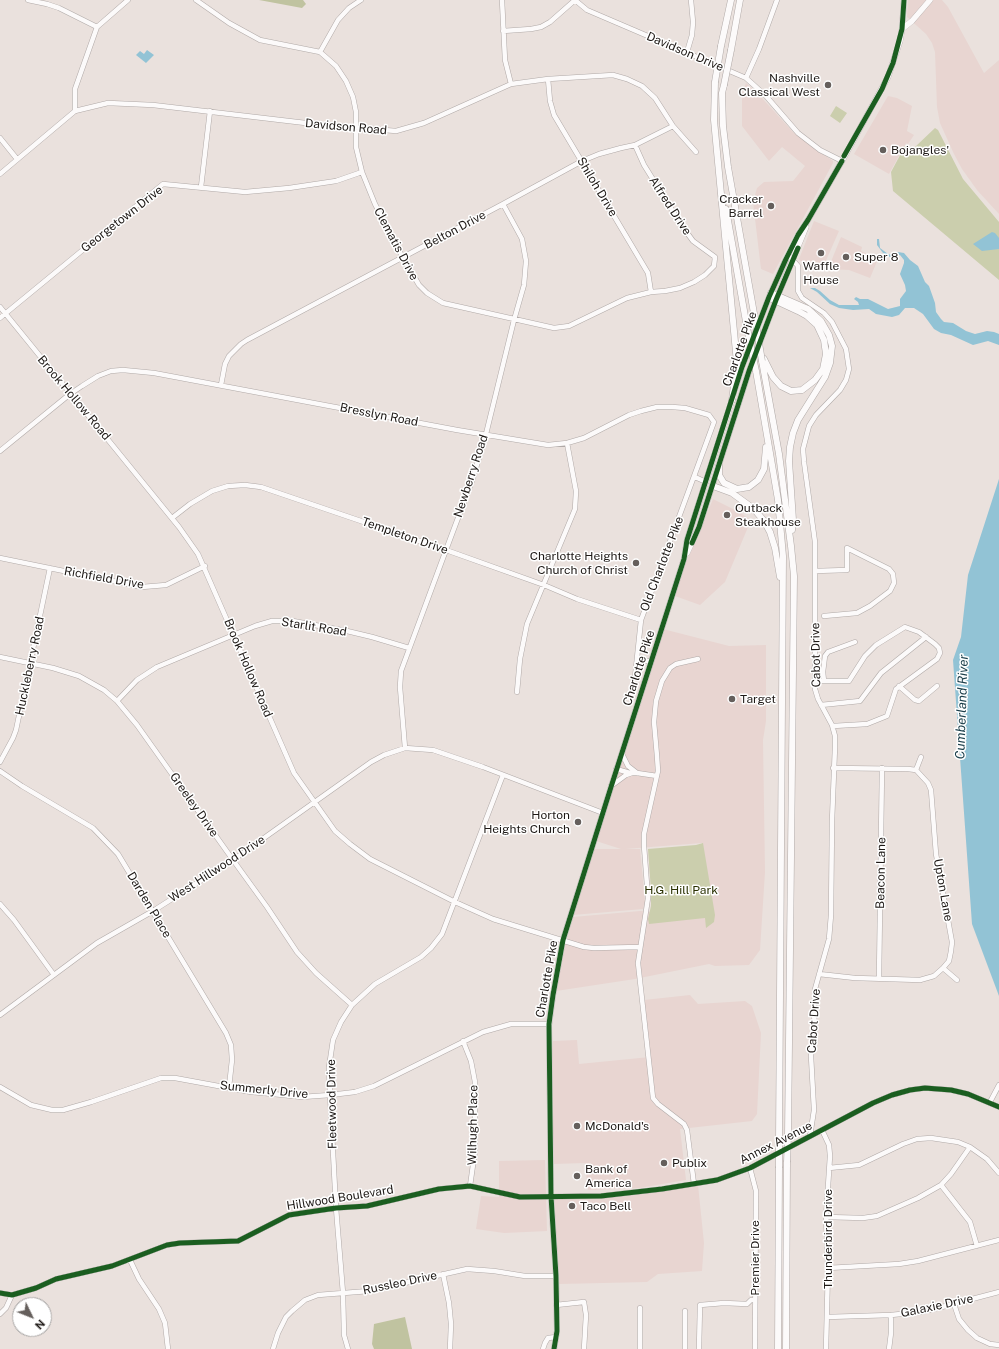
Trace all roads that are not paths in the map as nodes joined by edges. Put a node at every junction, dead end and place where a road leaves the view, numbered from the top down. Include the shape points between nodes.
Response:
1 (28, 0) edge
2 (128, 0) edge
3 (196, 0) edge
4 (361, 0) edge
5 (502, 0) edge
6 (575, 0) edge
7 (691, 0) edge
8 (731, 0) edge
9 (740, 0) edge
10 (777, 0) edge
11 (904, 0) edge
12 (930, 0) edge
13 (97, 28) junction
14 (902, 29) junction
15 (503, 31) junction
16 (320, 52) junction
17 (687, 52) junction
18 (746, 78) junction
19 (548, 79) junction
20 (511, 84) junction
21 (75, 111) junction
22 (210, 111) junction
23 (673, 126) junction
24 (356, 128) junction
25 (0, 138) edge
26 (635, 145) junction
27 (696, 152) dead end
28 (17, 159) junction
29 (582, 161) junction
30 (842, 161) junction
31 (719, 164) junction
32 (362, 172) junction
33 (0, 174) edge
34 (201, 187) junction
35 (503, 204) junction
36 (808, 220) junction
37 (788, 255) junction
38 (403, 258) junction
39 (715, 258) joint
40 (794, 260) junction
41 (651, 292) junction
42 (770, 295) junction
43 (777, 298) junction
44 (0, 307) edge
45 (5, 314) junction
46 (0, 318) edge
47 (514, 320) junction
48 (763, 359) junction
49 (221, 385) junction
50 (70, 394) junction
51 (732, 400) junction
52 (486, 434) junction
53 (767, 436) junction
54 (567, 443) junction
55 (0, 451) edge
56 (719, 466) junction
57 (695, 477) junction
58 (706, 482) junction
59 (713, 486) junction
60 (172, 518) junction
61 (791, 546) junction
62 (446, 550) junction
63 (0, 558) edge
64 (684, 559) junction
65 (205, 566) junction
66 (50, 568) junction
67 (815, 571) junction
68 (544, 585) junction
69 (784, 601) junction
70 (824, 616) dead end
71 (641, 620) junction
72 (234, 634) junction
73 (926, 637) junction
74 (855, 642) dead end
75 (409, 648) junction
76 (0, 657) edge
77 (637, 658) junction
78 (698, 659) dead end
79 (31, 662) junction
80 (651, 662) junction
81 (635, 677) dead end
82 (815, 681) junction
83 (824, 681) junction
84 (899, 686) junction
85 (937, 686) dead end
86 (517, 692) dead end
87 (117, 700) junction
88 (822, 705) junction
89 (833, 726) junction
90 (405, 748) junction
91 (622, 754) junction
92 (921, 757) dead end
93 (0, 762) edge
94 (834, 768) junction
95 (882, 768) junction
96 (616, 770) junction
97 (916, 770) junction
98 (0, 771) edge
99 (634, 773) junction
100 (503, 775) junction
101 (657, 776) junction
102 (610, 787) junction
103 (314, 803) junction
104 (603, 813) junction
105 (232, 860) junction
106 (455, 902) junction
107 (0, 904) edge
108 (153, 911) junction
109 (563, 940) junction
110 (640, 947) junction
111 (943, 968) junction
112 (819, 974) junction
113 (54, 976) junction
114 (879, 978) junction
115 (958, 980) dead end
116 (352, 1005) junction
117 (0, 1015) edge
118 (549, 1024) junction
119 (463, 1041) junction
120 (999, 1085) edge
121 (0, 1087) edge
122 (229, 1087) junction
123 (330, 1095) junction
124 (990, 1102) junction
125 (999, 1107) edge
126 (822, 1130) junction
127 (810, 1136) junction
128 (970, 1147) junction
129 (750, 1168) junction
130 (829, 1168) junction
131 (999, 1173) edge
132 (694, 1184) junction
133 (941, 1185) junction
134 (470, 1186) junction
135 (551, 1196) junction
136 (336, 1208) junction
137 (826, 1217) junction
138 (999, 1240) edge
139 (977, 1246) junction
140 (130, 1260) junction
141 (828, 1268) junction
142 (443, 1274) junction
143 (556, 1276) junction
144 (999, 1292) edge
145 (0, 1293) edge
146 (343, 1293) junction
147 (12, 1295) junction
148 (755, 1300) junction
149 (954, 1304) junction
150 (556, 1305) junction
151 (640, 1308) dead end
152 (685, 1311) dead end
153 (0, 1314) edge
154 (892, 1315) junction
155 (827, 1317) junction
156 (556, 1337) junction
157 (999, 1345) edge
158 (168, 1349) edge
159 (273, 1349) edge
160 (348, 1349) edge
161 (450, 1349) edge
162 (543, 1349) edge
163 (554, 1349) edge
164 (584, 1349) edge
165 (640, 1349) edge
166 (685, 1349) edge
167 (699, 1349) edge
168 (755, 1349) edge
169 (778, 1349) edge
170 (786, 1349) edge
171 (826, 1349) edge
172 (889, 1349) edge

1 - 13 street via 59,8
2 - 13 street
3 - 16 street, Clematis Drive via 260,40
4 - 16 street via 338,20
5 - 15 street
6 - 15 street via 541,27
6 - 17 street, Davidson Drive via 587,10
7 - 17 street via 693,22
8 - 31 highway, bridge via 715,82 714,120
9 - 48 highway, bridge via 722,94 723,126 728,167
10 - 18 street
11 - 14 main road, Charlotte Pike
12 - 14 main road
13 - 21 street via 75,89
14 - 30 main road, Charlotte Pike via 888,77
15 - 20 street via 505,60
16 - 24 street, Clematis Drive via 336,66 349,87 356,112
17 - 18 street, Davidson Drive
18 - 30 street, Davidson Drive via 766,96 798,134 820,150
19 - 20 street, Davidson Road
19 - 23 street, Davidson Road via 613,75 627,78 642,86 655,98
19 - 29 street, Shiloh Drive via 554,115
20 - 24 street, Davidson Road via 412,127 396,131
21 - 22 street, Davidson Road via 108,103
21 - 28 street, Davidson Road
22 - 24 street, Davidson Road
22 - 34 street
23 - 26 street, Belton Drive
23 - 27 street, Davidson Road
24 - 32 street, Clematis Drive via 356,147
25 - 28 street
26 - 29 street, Belton Drive
26 - 39 street, Alfred Drive via 644,165 682,226 693,241
28 - 33 street, Davidson Road
29 - 35 street, Belton Drive
29 - 41 street, Shiloh Drive via 648,273
30 - 36 main road, Charlotte Pike
31 - 51 highway via 737,363
31 - 53 highway, bridge
32 - 34 street, Georgetown Drive via 336,181 289,188 245,192
32 - 38 street, Clematis Drive via 375,204
34 - 45 street, Georgetown Drive via 163,184
35 - 38 street, Belton Drive
35 - 47 street, Newberry Road via 522,238 526,261 524,284
36 - 37 main road, Charlotte Pike
36 - 40 main road, Charlotte Pike
37 - 40 street
37 - 42 main road, Charlotte Pike
38 - 47 street, Clematis Drive via 426,293 443,302
38 - 49 street, Belton Drive via 241,344 225,364
39 - 41 street, Clematis Drive via 714,266 694,282 680,288
40 - 43 main road, Charlotte Pike
40 - 67 street, Cabot Drive via 798,266 798,291 802,298 832,322 846,349 849,369 840,390 809,426 803,448 815,542
41 - 47 street, Clematis Drive via 627,298 569,326 554,328
42 - 43 highway
42 - 51 main road, Charlotte Pike
43 - 48 highway via 817,325 824,340 826,354 823,369 815,380 802,390 791,391 781,386 773,377
43 - 56 main road, Charlotte Pike via 749,371
43 - 61 highway via 808,310 821,321 832,346 825,377 792,434 789,461 793,520
44 - 45 street, Brook Hollow Road
45 - 46 street, Georgetown Drive
45 - 50 street, Brook Hollow Road
47 - 52 street, Newberry Road
48 - 61 highway
49 - 50 street, Bresslyn Road via 123,370 98,376
49 - 52 street, Bresslyn Road
50 - 55 street, Bresslyn Road
50 - 60 street, Brook Hollow Road
51 - 58 main road, Charlotte Pike
52 - 54 street, Bresslyn Road via 548,445
52 - 62 street, Newberry Road via 474,478
53 - 56 highway via 764,469 758,480 749,487 737,489 724,483 719,475
53 - 69 highway via 778,500
54 - 57 street, Bresslyn Road via 641,411 666,407 693,410 709,415 714,422
54 - 68 street via 576,491 575,509
56 - 59 main road, Charlotte Pike
57 - 58 street
57 - 71 street, Old Charlotte Pike
58 - 59 main road
58 - 64 main road, Charlotte Pike via 687,540
59 - 64 main road, Charlotte Pike via 699,527
59 - 69 highway via 732,493 764,521 775,548
60 - 62 street, Templeton Drive via 212,491 228,486 249,485
60 - 65 street, Brook Hollow Road
61 - 170 highway, bridge via 794,576
62 - 68 street, Templeton Drive
62 - 75 street, Newberry Road
63 - 66 street, Richfield Drive
64 - 80 main road, Charlotte Pike
65 - 66 street, Richfield Drive via 166,584 142,586
65 - 72 street, Brook Hollow Road
66 - 79 street, Huckleberry Road
67 - 70 street via 847,570 847,548 889,569 893,574 894,583 890,591 870,606 856,613
67 - 82 street, Cabot Drive
68 - 71 street, Templeton Drive
68 - 86 street via 527,624
69 - 169 highway, bridge
71 - 77 street, Old Charlotte Pike
72 - 75 street, Starlit Road via 263,622 285,620 372,637
72 - 87 street, Starlit Road via 158,667 137,680
72 - 103 street, Brook Hollow Road via 294,773
73 - 83 street via 905,627 876,645 865,656 849,681
73 - 84 street via 939,648 937,659
73 - 88 street via 881,673 860,701
74 - 83 street via 828,652 825,656
75 - 90 street, Newberry Road via 400,677
76 - 79 street, Greeley Drive
77 - 80 street
77 - 81 street, Old Charlotte Pike
78 - 101 street via 670,668 658,691 654,708
79 - 87 street, Greeley Drive via 79,676
79 - 93 street, Huckleberry Road via 16,730
80 - 91 main road, Charlotte Pike
82 - 83 street
82 - 88 street, Cabot Drive via 815,689
84 - 85 street via 915,700 919,700
84 - 89 street via 887,716 867,724
87 - 105 street, Greeley Drive
88 - 89 street, Cabot Drive
89 - 94 street, Cabot Drive
90 - 100 street via 433,750
90 - 103 street, West Hillwood Drive via 371,762
91 - 96 main road, Charlotte Pike
91 - 99 street
92 - 97 street
94 - 95 street
94 - 112 street, Cabot Drive via 831,916 826,954
95 - 97 street
95 - 114 street, Beacon Lane
96 - 99 street
96 - 102 main road, Charlotte Pike
97 - 111 street, Upton Lane via 932,790 936,854 952,942 949,960
98 - 108 street, Darden Place via 93,828 118,854
99 - 101 street
99 - 102 street via 626,775
100 - 104 street
100 - 106 street, Fleetwood Drive
101 - 110 street via 644,834 648,898
102 - 104 main road, Charlotte Pike
103 - 105 street, West Hillwood Drive
103 - 106 street, Brook Hollow Road via 335,831 361,853
104 - 109 main road, Charlotte Pike
105 - 108 street, West Hillwood Drive
105 - 116 street, Greeley Drive via 304,960
106 - 109 street, Brook Hollow Road via 493,919
106 - 116 street, Fleetwood Drive via 442,934 431,948 418,959 376,984
107 - 113 street
108 - 113 street, West Hillwood Drive via 97,943
108 - 122 street, Darden Place via 226,1033 231,1045 232,1060
109 - 110 street, Brook Hollow Road via 594,948
109 - 118 main road, Charlotte Pike
110 - 132 street via 638,963 653,1098 684,1124 687,1130
111 - 114 street via 934,976 920,980
111 - 115 street
112 - 114 street
112 - 127 street, Cabot Drive via 815,990 815,1029 811,1056 814,1110
113 - 117 street, West Hillwood Drive
116 - 123 street, Fleetwood Drive via 333,1040 329,1067
118 - 119 street, Summerly Drive via 511,1024
118 - 135 main road, Charlotte Pike
119 - 123 street, Summerly Drive via 374,1086 355,1092
119 - 134 street, Wilhugh Place via 475,1082 475,1151
120 - 124 street
121 - 122 street, Summerly Drive via 31,1105 52,1110 63,1110 91,1102 160,1078
122 - 123 street, Summerly Drive via 251,1092 302,1096
123 - 136 street, Fleetwood Drive
124 - 125 street, Annex Avenue
124 - 126 street, Annex Avenue via 951,1090 910,1090 873,1103
126 - 127 street, Annex Avenue
126 - 130 street, Thunderbird Drive via 828,1145
127 - 129 street, Annex Avenue
128 - 130 street via 944,1139 917,1139 859,1165
128 - 131 street
128 - 133 street
129 - 132 street, Annex Avenue via 732,1176
129 - 148 street, Premier Drive via 756,1191
130 - 137 street, Thunderbird Drive
132 - 135 street, Annex Avenue via 601,1196
133 - 137 street via 877,1216
133 - 139 street via 970,1222
134 - 135 street, Hillwood Boulevard via 520,1197
134 - 136 street, Hillwood Boulevard via 440,1189 367,1206
135 - 143 main road, Charlotte Pike
136 - 140 street, Hillwood Boulevard via 289,1214 238,1241 177,1243
136 - 146 street, Fleetwood Drive
137 - 141 street, Thunderbird Drive
138 - 139 street
139 - 141 street via 918,1262
140 - 147 street, Hillwood Boulevard via 56,1279
140 - 158 street via 138,1279 159,1309 165,1323
141 - 155 street, Thunderbird Drive
142 - 143 street, Russleo Drive via 479,1269 525,1276
142 - 146 street, Russleo Drive via 369,1291
142 - 161 street via 451,1324
143 - 150 main road, Charlotte Pike
144 - 149 street, Galaxie Drive
145 - 147 street, Hillwood Boulevard
146 - 159 street, Russleo Drive via 318,1295 298,1305 282,1323
146 - 160 street, Fleetwood Drive via 344,1335
147 - 153 street
148 - 167 street via 747,1304 700,1305
148 - 168 street, Premier Drive
149 - 154 street, Galaxie Drive
149 - 157 street via 959,1319 968,1330 977,1338
150 - 156 main road, Charlotte Pike
150 - 164 street via 584,1302
151 - 165 street
152 - 166 street
154 - 155 street, Galaxie Drive
154 - 172 street
155 - 171 street, Thunderbird Drive
156 - 162 street via 548,1338
156 - 163 main road, Charlotte Pike

